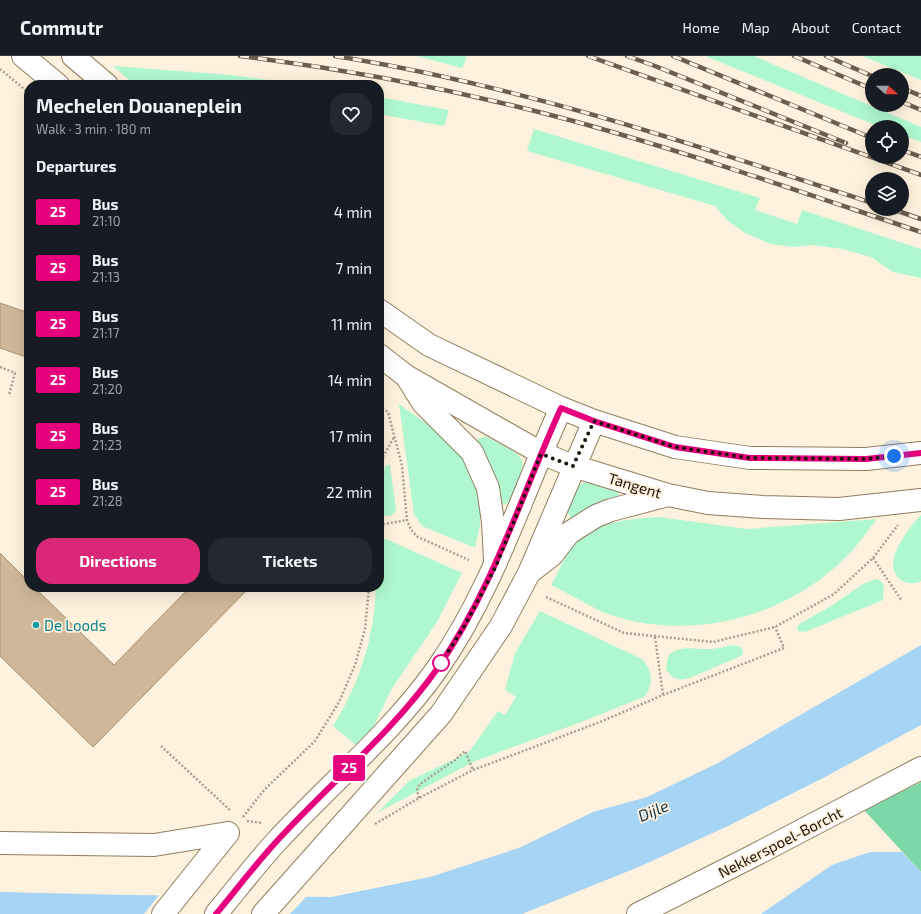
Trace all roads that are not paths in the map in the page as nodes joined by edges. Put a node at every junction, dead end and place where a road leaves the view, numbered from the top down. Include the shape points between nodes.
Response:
1 (23, 56) edge
2 (72, 56) edge
3 (52, 80) edge
4 (101, 80) edge
5 (384, 314) edge
6 (384, 359) edge
7 (406, 376) junction
8 (561, 408) junction
9 (594, 421) junction
10 (921, 453) edge
11 (541, 454) junction
12 (573, 466) junction
13 (668, 495) junction
14 (921, 500) edge
15 (496, 566) junction
16 (529, 573) junction
17 (921, 768) edge
18 (0, 843) edge
19 (163, 914) edge
20 (216, 914) edge
21 (263, 914) edge
22 (638, 914) edge

1 - 3 main road
2 - 4 main road
5 - 8 main road via 428,345
6 - 7 main road, Tangent
7 - 11 main road, Tangent
7 - 15 main road via 423,403 472,452 488,488
8 - 9 main road
8 - 11 main road
9 - 10 main road via 675,447 750,458 866,459
9 - 12 main road
11 - 12 main road, Tangent
11 - 15 main road
12 - 13 main road, Tangent
12 - 16 main road
13 - 14 main road, Tangent via 708,503 839,509
13 - 16 main road via 596,516 569,533 552,555
15 - 20 main road via 437,669 399,718 273,833
16 - 21 main road via 501,626 441,714
17 - 22 main road, Nekkerspoel-Borcht
18 - 19 main road via 154,845 230,831

